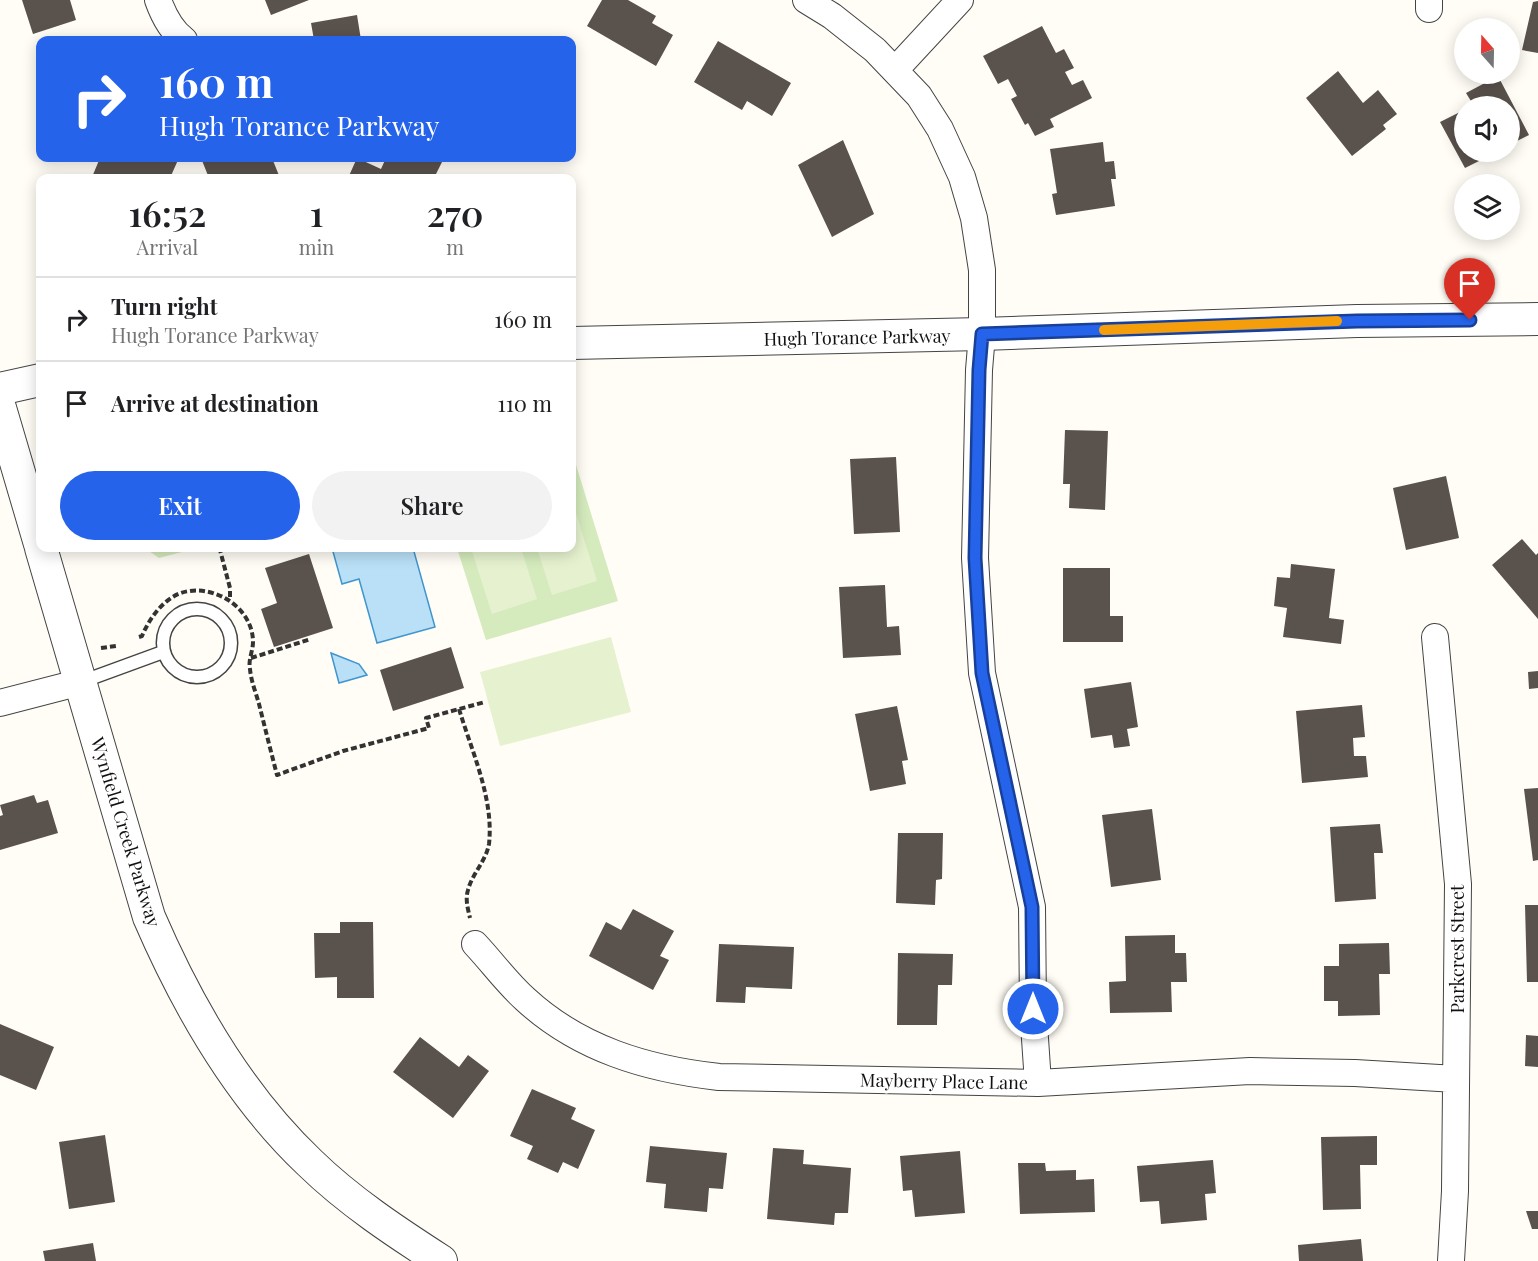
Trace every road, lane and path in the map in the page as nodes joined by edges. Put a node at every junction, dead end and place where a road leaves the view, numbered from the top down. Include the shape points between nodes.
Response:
1 (158, 0) edge
2 (806, 0) edge
3 (960, 0) edge
4 (179, 36) edge
5 (896, 69) junction
6 (1538, 319) edge
7 (982, 334) junction
8 (576, 343) edge
9 (36, 381) edge
10 (0, 389) edge
11 (0, 408) edge
12 (36, 529) edge
13 (43, 552) edge
14 (221, 552) edge
15 (230, 600) junction
16 (1435, 637) dead end
17 (133, 639) dead end
18 (311, 639) dead end
19 (125, 643) dead end
20 (163, 652) junction
21 (251, 658) junction
22 (95, 677) junction
23 (485, 702) dead end
24 (0, 703) edge
25 (459, 709) junction
26 (476, 944) joint
27 (1456, 1079) junction
28 (1038, 1083) junction
29 (441, 1261) edge
30 (1451, 1261) edge

1 - 4 street
2 - 5 street via 832,16
3 - 5 street
5 - 7 street via 919,96 962,177 974,218 982,270
6 - 7 street, Hugh Torance Parkway
7 - 8 street, Hugh Torance Parkway
7 - 28 street via 975,558 982,673 1032,907
9 - 10 street
11 - 12 street, Wynfield Creek Parkway
13 - 22 street, Wynfield Creek Parkway
14 - 15 path
15 - 17 path via 210,592 189,590 172,597 148,621 142,636
15 - 21 path via 243,612 251,629
16 - 27 street, Parkcrest Street via 1458,884
18 - 21 path
19 - 22 path via 100,647
20 - 20 lane via 180,673 206,676 218,671 227,660 231,634 214,613 188,609 167,626 162,638
20 - 22 lane
21 - 25 path via 249,666 277,776 343,751 429,728 426,718
22 - 24 street
22 - 29 street, Wynfield Creek Parkway via 149,917 210,1038 265,1114 310,1163 367,1211
23 - 25 path
25 - 26 path via 484,788 490,828 489,847 466,899
26 - 28 street, Mayberry Place Lane via 524,999 558,1024 627,1059 678,1072 719,1077
27 - 28 street, Mayberry Place Lane via 1250,1071
27 - 30 street, Parkcrest Street

